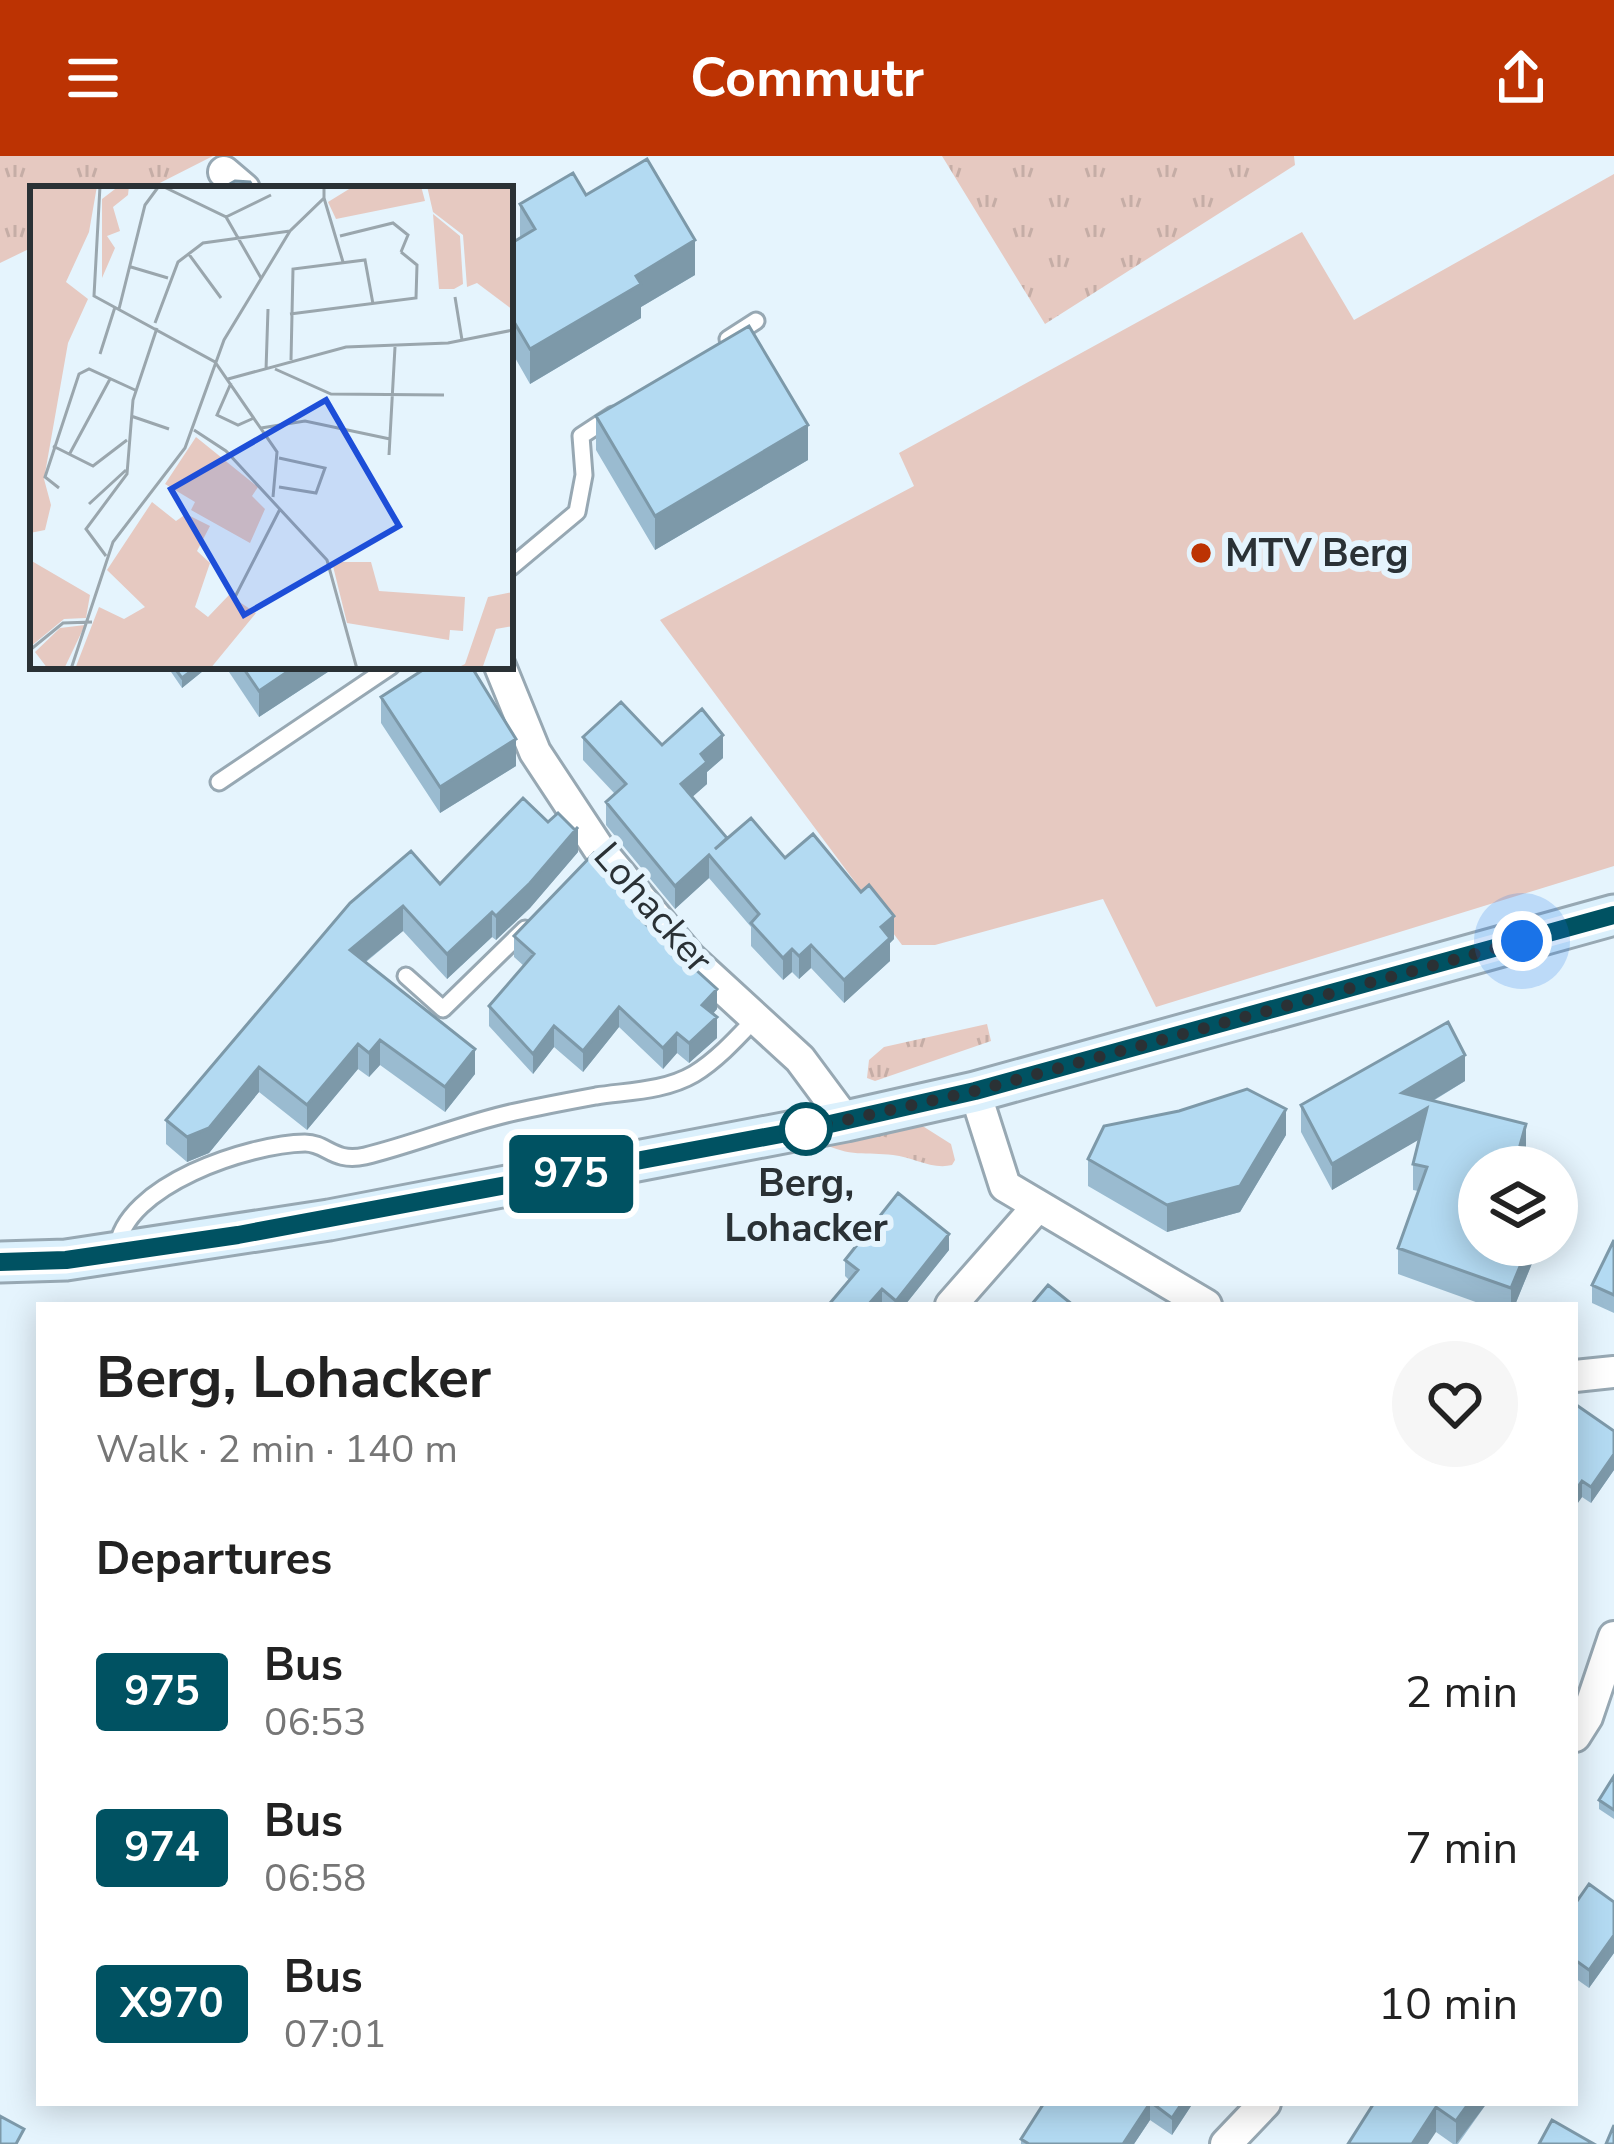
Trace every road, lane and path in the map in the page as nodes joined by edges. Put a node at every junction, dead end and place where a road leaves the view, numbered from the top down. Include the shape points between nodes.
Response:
1 (756, 321) dead end
2 (717, 346) edge
3 (620, 410) edge
4 (513, 565) edge
5 (388, 669) edge
6 (501, 669) edge
7 (219, 782) dead end
8 (1614, 915) edge
9 (539, 916) edge
10 (406, 976) dead end
11 (755, 1018) junction
12 (975, 1091) junction
13 (846, 1121) junction
14 (1037, 1207) junction
15 (116, 1252) junction
16 (0, 1262) edge
17 (954, 1302) edge
18 (1201, 1302) edge
19 (1614, 1372) edge
20 (1578, 1376) edge
21 (1614, 1636) edge
22 (1578, 1731) edge
23 (1262, 2106) edge
24 (1226, 2144) edge

1 - 2 lane
3 - 4 lane via 581,436 577,512
5 - 7 lane
6 - 11 street, Lohacker via 535,752 593,856
8 - 12 main road
9 - 10 lane via 443,1010
11 - 13 street, Lohacker
11 - 15 lane via 693,1075 654,1089 512,1113 362,1157 335,1158 310,1143 208,1165 136,1211 118,1232
12 - 13 main road
12 - 14 street via 1005,1186
13 - 15 main road via 329,1220
14 - 17 street
14 - 18 street
15 - 16 main road
19 - 20 street
21 - 22 street
23 - 24 street

